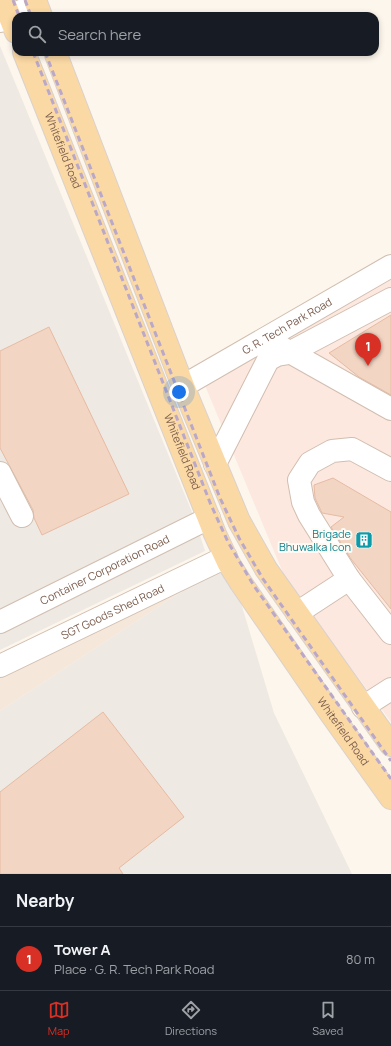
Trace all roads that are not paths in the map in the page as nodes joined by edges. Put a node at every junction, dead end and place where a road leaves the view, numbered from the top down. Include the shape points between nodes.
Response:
1 (37, 7) edge
2 (22, 12) edge
3 (26, 56) edge
4 (57, 56) edge
5 (391, 266) edge
6 (391, 299) edge
7 (267, 337) junction
8 (289, 353) junction
9 (183, 386) junction
10 (391, 409) edge
11 (214, 464) junction
12 (391, 470) edge
13 (0, 473) edge
14 (22, 516) dead end
15 (209, 518) junction
16 (226, 557) junction
17 (349, 579) junction
18 (297, 613) junction
19 (0, 622) edge
20 (391, 633) edge
21 (0, 666) edge
22 (391, 689) edge
23 (363, 707) junction
24 (391, 745) edge
25 (391, 798) edge

1 - 2 street
3 - 15 main road, Whitefield Road
4 - 9 main road
5 - 7 street, G. R. Tech Park Road
6 - 8 street
7 - 8 street
7 - 9 street, G. R. Tech Park Road
8 - 10 street
8 - 11 street via 268,360
9 - 11 main road
11 - 18 main road via 255,551
12 - 17 street via 352,449 332,451 310,463 299,480 302,502
13 - 14 street
15 - 16 main road, Whitefield Road
15 - 19 street, Container Corporation Road
16 - 21 street, SGT Goods Shed Road
16 - 25 main road, Whitefield Road via 241,583
17 - 18 street
17 - 20 street
18 - 23 main road
22 - 23 street
23 - 24 main road

